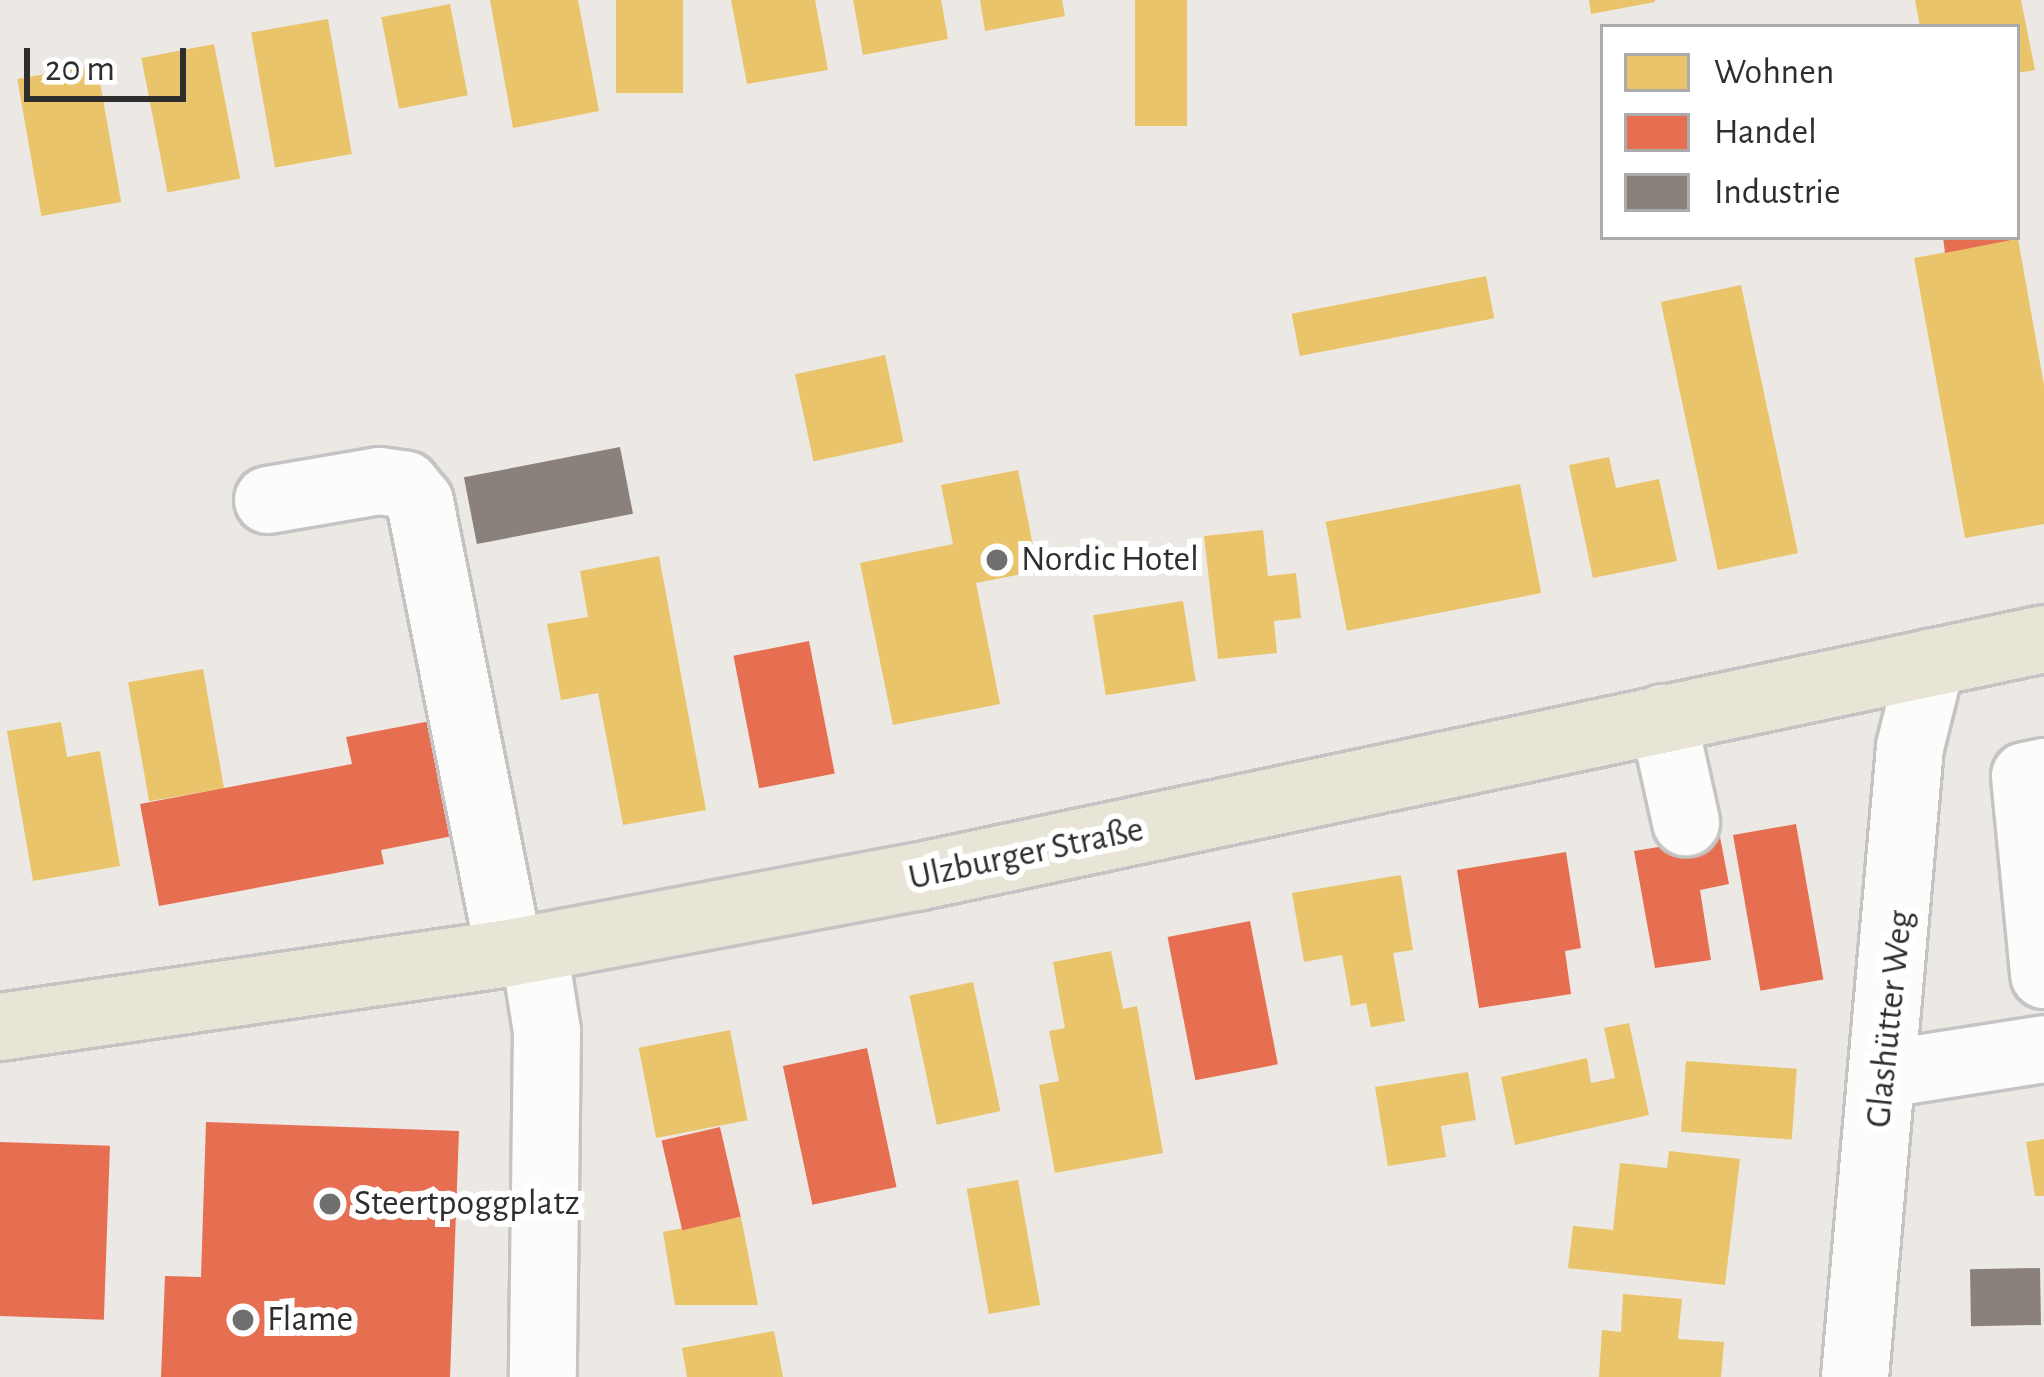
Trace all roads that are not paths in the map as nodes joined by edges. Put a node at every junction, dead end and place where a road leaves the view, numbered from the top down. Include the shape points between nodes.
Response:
1 (268, 500) dead end
2 (2044, 638) edge
3 (1931, 663) junction
4 (1664, 718) junction
5 (2044, 772) edge
6 (1685, 823) dead end
7 (522, 951) junction
8 (2044, 974) edge
9 (0, 1027) edge
10 (2044, 1049) edge
11 (1885, 1074) junction
12 (543, 1377) edge
13 (1855, 1377) edge

1 - 7 street via 379,481 406,485 420,502
2 - 3 main road, Ulzburger Straße
3 - 4 main road, Ulzburger Straße
3 - 11 street, Glashütter Weg via 1910,747
4 - 6 street
4 - 7 main road, Ulzburger Straße
5 - 8 street via 2025,776
7 - 9 main road, Ulzburger Straße
7 - 12 street via 547,1031
10 - 11 street
11 - 13 street, Glashütter Weg

